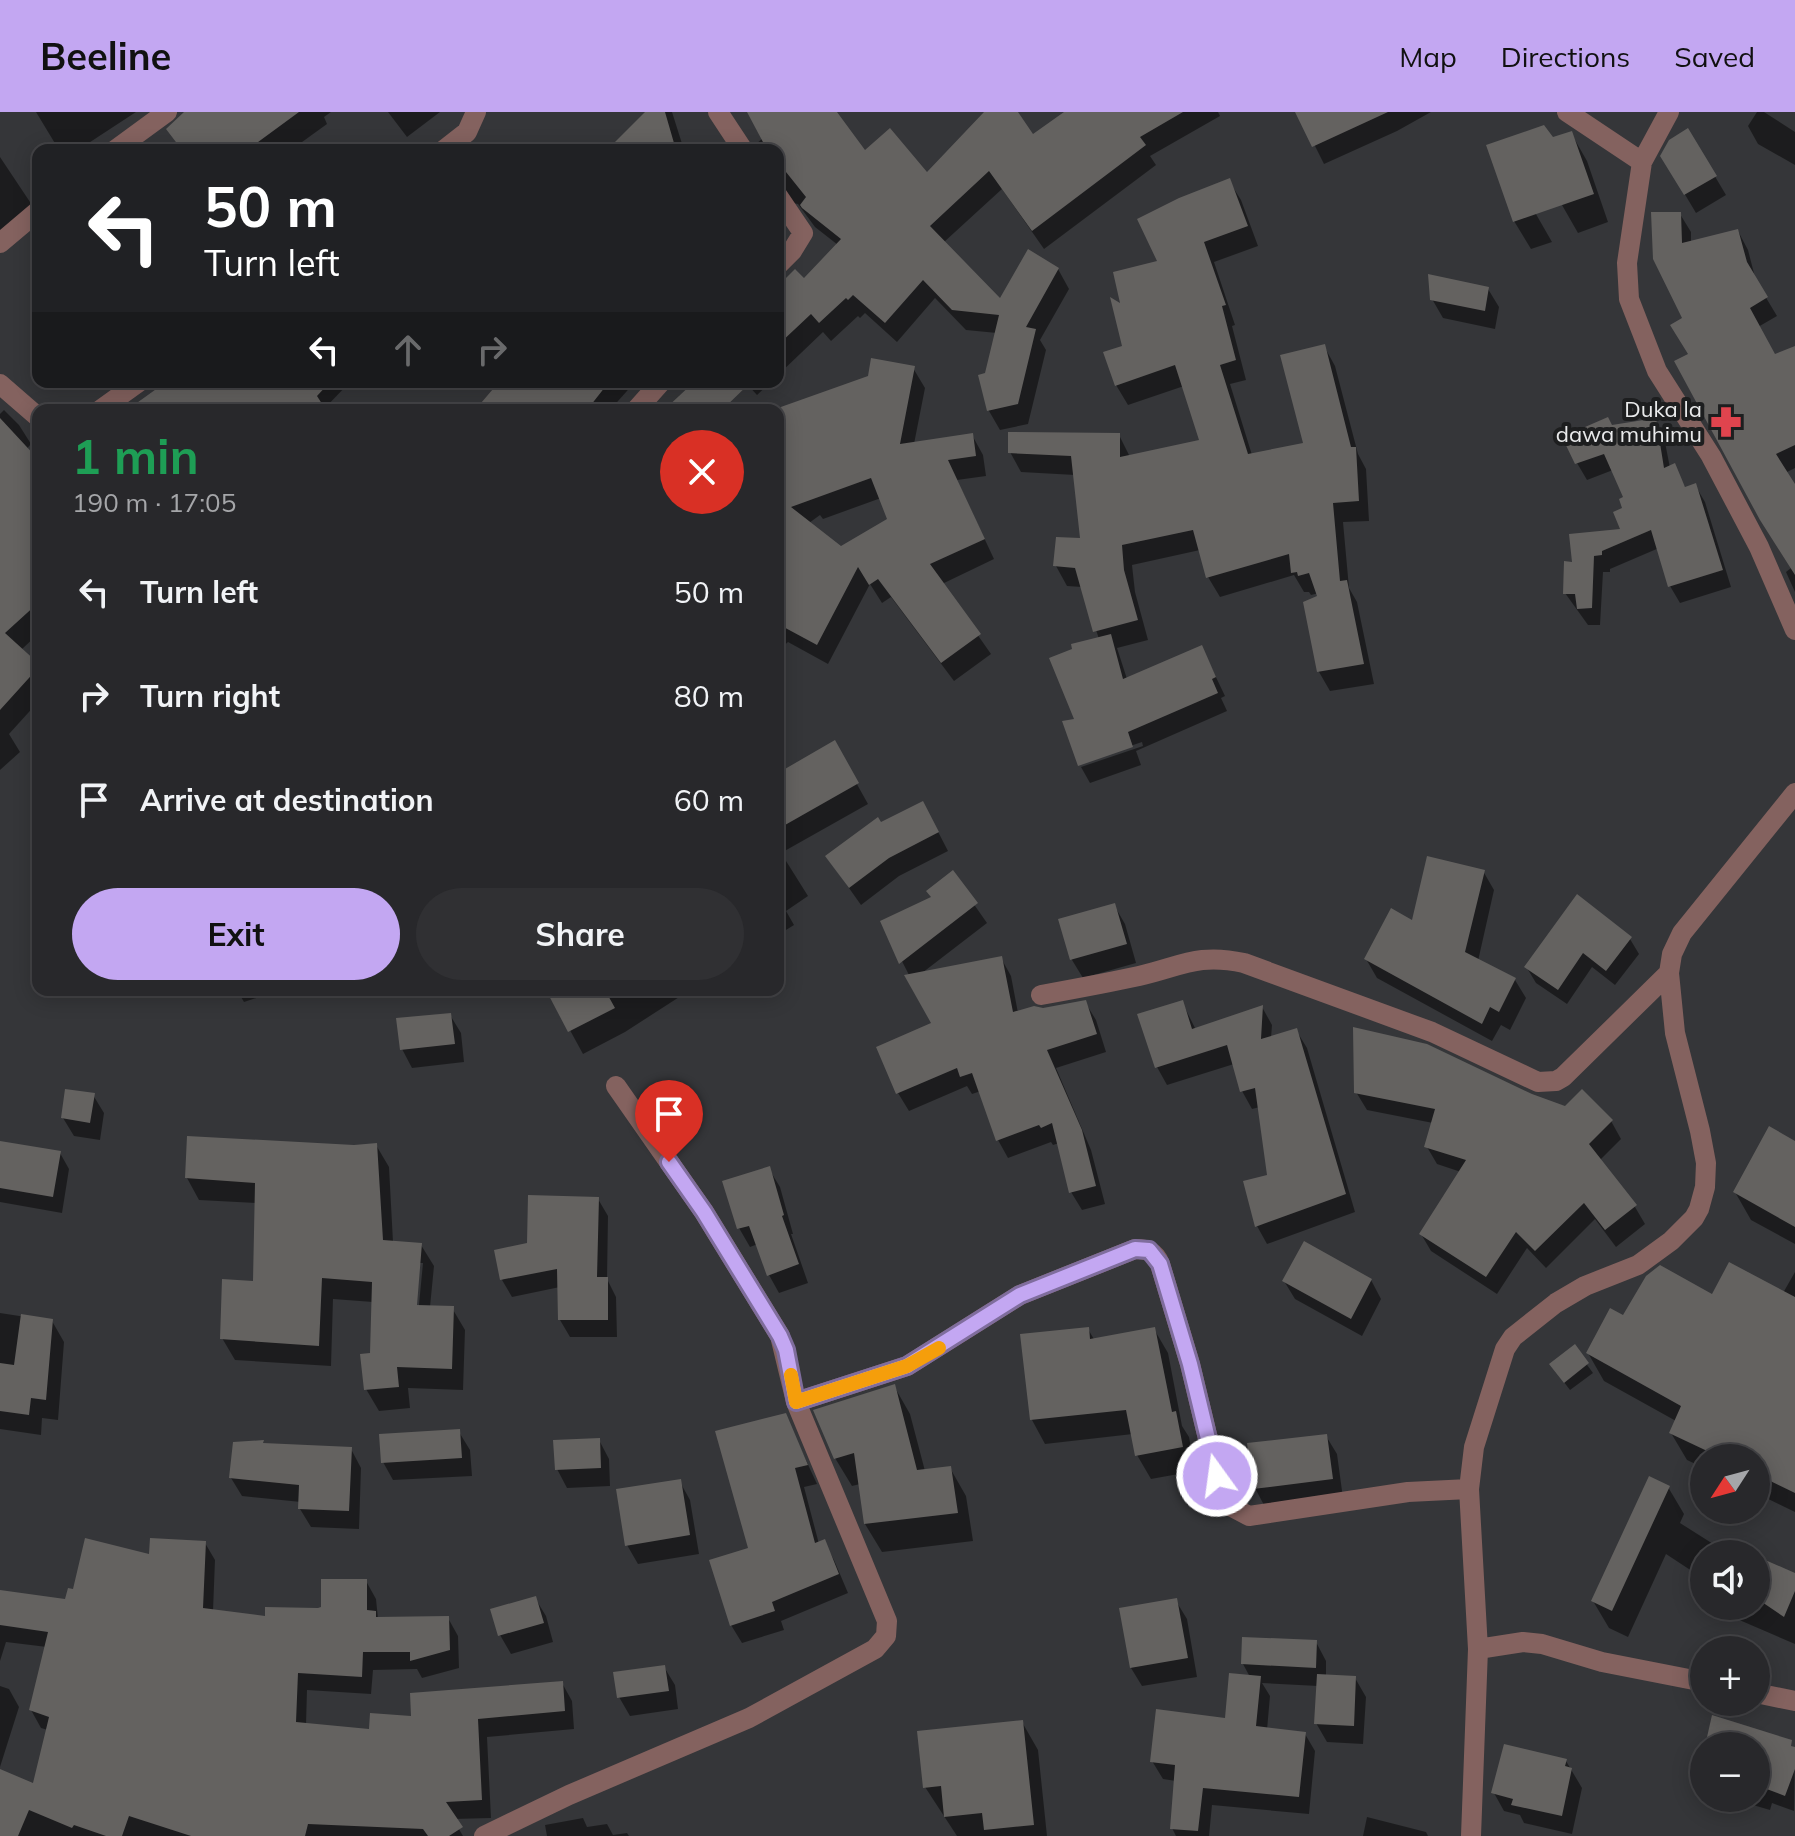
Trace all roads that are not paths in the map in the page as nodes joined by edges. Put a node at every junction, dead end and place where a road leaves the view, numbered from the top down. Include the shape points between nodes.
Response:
1 (167, 112) edge
2 (476, 112) edge
3 (718, 112) edge
4 (1567, 112) edge
5 (1669, 112) edge
6 (123, 144) edge
7 (452, 144) edge
8 (739, 144) edge
9 (1642, 162) junction
10 (784, 204) edge
11 (32, 216) edge
12 (0, 243) edge
13 (784, 259) edge
14 (0, 384) edge
15 (131, 388) edge
16 (656, 388) edge
17 (108, 404) edge
18 (641, 404) edge
19 (32, 412) edge
20 (1795, 630) edge
21 (1791, 803) edge
22 (1669, 973) junction
23 (1041, 995) dead end
24 (616, 1086) dead end
25 (796, 1402) junction
26 (1469, 1489) junction
27 (1478, 1649) junction
28 (1690, 1679) edge
29 (1770, 1696) edge
30 (1795, 1701) edge
31 (484, 1836) edge
32 (1471, 1836) edge

1 - 6 street
2 - 7 street via 467,132
3 - 8 street
4 - 9 street
5 - 9 street
9 - 20 street via 1627,263 1629,299 1657,371 1718,469
10 - 13 street via 803,233
11 - 12 street
14 - 19 street
15 - 17 street
16 - 18 street
21 - 22 street via 1682,933
22 - 23 street via 1563,1077 1546,1082 1432,1032 1221,959 1200,959
22 - 26 street via 1675,1033 1706,1163 1699,1209 1671,1241 1638,1265 1585,1286 1513,1337 1482,1415
24 - 25 street via 704,1212 780,1336
25 - 26 street via 907,1366 1020,1295 1143,1249 1160,1264 1217,1476 1239,1512 1249,1516 1408,1492
25 - 31 street via 887,1621 882,1644 749,1718
26 - 27 street
27 - 28 street via 1542,1644
27 - 32 street
29 - 30 street

